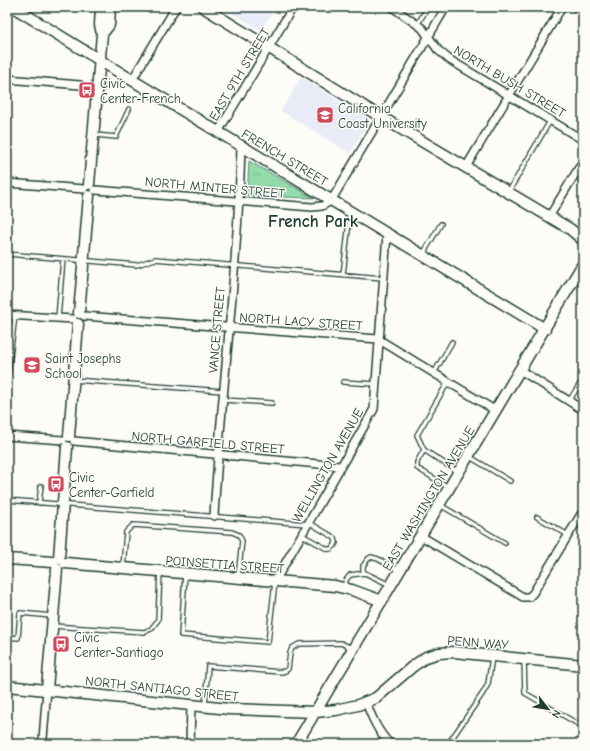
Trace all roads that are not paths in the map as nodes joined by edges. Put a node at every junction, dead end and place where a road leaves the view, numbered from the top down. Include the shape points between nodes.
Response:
1 (13, 7) edge
2 (101, 7) edge
3 (110, 7) edge
4 (176, 7) edge
5 (203, 7) edge
6 (293, 7) edge
7 (392, 7) edge
8 (428, 7) edge
9 (446, 7) edge
10 (562, 7) edge
11 (579, 7) edge
12 (583, 10) edge
13 (417, 25) junction
14 (102, 34) junction
15 (428, 38) junction
16 (269, 48) junction
17 (100, 60) junction
18 (7, 79) edge
19 (132, 80) junction
20 (80, 85) dead end
21 (510, 95) junction
22 (129, 109) dead end
23 (381, 117) junction
24 (551, 120) junction
25 (218, 132) junction
26 (94, 135) junction
27 (583, 140) edge
28 (241, 146) junction
29 (583, 161) edge
30 (466, 167) junction
31 (7, 183) edge
32 (89, 190) junction
33 (508, 192) junction
34 (240, 201) junction
35 (331, 201) junction
36 (350, 212) junction
37 (549, 217) junction
38 (441, 224) dead end
39 (387, 234) junction
40 (583, 240) edge
41 (7, 254) edge
42 (422, 255) junction
43 (64, 259) junction
44 (83, 260) junction
45 (583, 264) edge
46 (234, 265) junction
47 (343, 275) junction
48 (383, 278) junction
49 (11, 315) edge
50 (58, 318) junction
51 (78, 318) junction
52 (229, 328) junction
53 (544, 329) junction
54 (378, 339) junction
55 (452, 342) dead end
56 (520, 370) junction
57 (7, 373) edge
58 (434, 373) junction
59 (583, 379) edge
60 (73, 380) junction
61 (344, 382) dead end
62 (448, 382) junction
63 (375, 384) junction
64 (223, 391) junction
65 (222, 400) junction
66 (569, 401) junction
67 (272, 403) dead end
68 (583, 410) edge
69 (496, 411) junction
70 (7, 436) edge
71 (68, 441) junction
72 (424, 450) junction
73 (218, 455) junction
74 (468, 456) junction
75 (340, 466) junction
76 (459, 472) junction
77 (510, 481) dead end
78 (40, 486) dead end
79 (449, 488) junction
80 (7, 500) edge
81 (39, 503) junction
82 (63, 504) junction
83 (439, 505) junction
84 (583, 511) edge
85 (214, 516) junction
86 (537, 517) dead end
87 (308, 523) junction
88 (301, 534) junction
89 (568, 535) junction
90 (421, 536) junction
91 (505, 543) dead end
92 (7, 560) edge
93 (58, 563) junction
94 (122, 569) junction
95 (400, 571) junction
96 (160, 572) junction
97 (365, 573) junction
98 (185, 574) junction
99 (238, 578) junction
100 (275, 581) junction
101 (391, 586) junction
102 (344, 588) junction
103 (382, 601) junction
104 (53, 616) junction
105 (52, 626) junction
106 (7, 637) edge
107 (353, 649) junction
108 (492, 656) junction
109 (524, 659) junction
110 (583, 665) edge
111 (7, 686) edge
112 (46, 689) junction
113 (366, 702) junction
114 (192, 705) junction
115 (205, 707) junction
116 (316, 712) junction
117 (582, 725) edge
118 (40, 744) edge
119 (190, 744) edge
120 (296, 744) edge
121 (390, 744) edge
122 (448, 744) edge

1 - 17 street, FRENCH STREET
2 - 14 street
3 - 14 street via 109,25
4 - 19 street
5 - 16 street
6 - 16 street, EAST 9TH STREET
7 - 13 street, NORTH BUSH STREET
8 - 13 lane
9 - 15 street
10 - 21 street
11 - 12 main road
13 - 15 street, NORTH BUSH STREET
14 - 17 street
15 - 21 street, NORTH BUSH STREET via 450,60
15 - 23 street
16 - 23 street
16 - 25 street, EAST 9TH STREET
17 - 19 street, FRENCH STREET
17 - 26 street
18 - 20 street
19 - 25 street, FRENCH STREET
21 - 24 street, NORTH BUSH STREET
21 - 30 street
22 - 26 lane via 116,137
23 - 30 street
23 - 35 street
24 - 27 street, NORTH BUSH STREET
24 - 33 lane
25 - 28 street, FRENCH STREET
26 - 32 street
28 - 34 street, VANCE STREET
28 - 35 street, FRENCH STREET
29 - 37 street
30 - 33 street
31 - 32 street, NORTH MINTER STREET
32 - 34 street, NORTH MINTER STREET
32 - 44 street
33 - 37 street
34 - 35 street, NORTH MINTER STREET via 312,207 322,206
34 - 46 street, VANCE STREET
35 - 36 street, FRENCH STREET
36 - 39 street, FRENCH STREET
36 - 47 lane
37 - 40 street
38 - 42 lane
39 - 42 street, FRENCH STREET
39 - 48 street, WELLINGTON AVENUE
41 - 43 lane
42 - 53 street, FRENCH STREET
43 - 44 lane
43 - 50 lane
44 - 46 lane via 137,265 155,260
44 - 51 street
45 - 53 street, EAST WASHINGTON AVENUE
46 - 47 lane
46 - 52 street, VANCE STREET
47 - 48 lane
48 - 54 street, WELLINGTON AVENUE
49 - 50 street, NORTH LACY STREET
49 - 57 lane
50 - 51 street, NORTH LACY STREET
51 - 52 street, NORTH LACY STREET
51 - 60 street
52 - 54 street, NORTH LACY STREET
52 - 64 street, VANCE STREET
53 - 56 street, EAST WASHINGTON AVENUE
54 - 58 street, NORTH LACY STREET
54 - 63 street, WELLINGTON AVENUE
55 - 58 lane
56 - 66 street
56 - 69 street, EAST WASHINGTON AVENUE
58 - 62 street, NORTH LACY STREET
59 - 66 lane
60 - 64 lane
60 - 71 street
61 - 63 lane
62 - 69 street, NORTH LACY STREET
62 - 72 lane via 417,435
63 - 75 street, WELLINGTON AVENUE via 374,409
64 - 65 street, VANCE STREET
65 - 67 lane
65 - 73 street, VANCE STREET
66 - 68 street
69 - 74 street, EAST WASHINGTON AVENUE
70 - 71 street, NORTH GARFIELD STREET
71 - 73 street, NORTH GARFIELD STREET
71 - 82 street
72 - 76 lane
72 - 79 lane via 417,462 417,468
73 - 75 street, NORTH GARFIELD STREET
73 - 85 street, VANCE STREET
74 - 76 street, EAST WASHINGTON AVENUE
74 - 77 lane
75 - 87 street, WELLINGTON AVENUE
76 - 79 street, EAST WASHINGTON AVENUE
78 - 81 lane
79 - 83 street, EAST WASHINGTON AVENUE
80 - 81 lane
81 - 82 lane
82 - 85 lane
82 - 93 street
83 - 90 street, EAST WASHINGTON AVENUE
83 - 91 lane
84 - 89 street
85 - 87 lane
86 - 89 lane
87 - 88 street, WELLINGTON AVENUE
87 - 88 lane via 335,538 333,548 327,549
88 - 100 street, WELLINGTON AVENUE
89 - 90 street via 529,597 523,597
90 - 95 street, EAST WASHINGTON AVENUE
92 - 93 street, POINSETTIA STREET
93 - 94 street, POINSETTIA STREET
93 - 104 street
94 - 96 street, POINSETTIA STREET
94 - 99 lane via 126,532 133,525 232,532 239,535 242,542
95 - 97 lane via 371,557 363,566
95 - 101 street, EAST WASHINGTON AVENUE
96 - 98 street, POINSETTIA STREET
96 - 105 lane via 158,620 151,629 144,632
97 - 101 lane
97 - 102 lane via 350,575
98 - 99 street, POINSETTIA STREET
98 - 100 lane via 181,635 268,642
99 - 100 street, POINSETTIA STREET
100 - 102 street, POINSETTIA STREET
101 - 103 street, EAST WASHINGTON AVENUE
102 - 103 street, POINSETTIA STREET
103 - 107 street, EAST WASHINGTON AVENUE
104 - 105 street
104 - 106 lane via 20,613 18,638
105 - 112 street
107 - 115 lane via 341,643 299,644 292,648 289,665 285,671 278,672 208,666
107 - 116 street, EAST WASHINGTON AVENUE
108 - 109 street, PENN WAY
108 - 113 street, PENN WAY via 454,652 426,657 376,698
108 - 122 lane via 486,689
109 - 110 street, PENN WAY
109 - 117 lane via 525,693
111 - 112 street, NORTH SANTIAGO STREET
112 - 114 street, NORTH SANTIAGO STREET
112 - 118 street via 43,739
113 - 116 street, PENN WAY
113 - 121 street via 376,726
114 - 115 street, NORTH SANTIAGO STREET
114 - 119 street
115 - 116 street, NORTH SANTIAGO STREET
116 - 120 street, EAST WASHINGTON AVENUE

